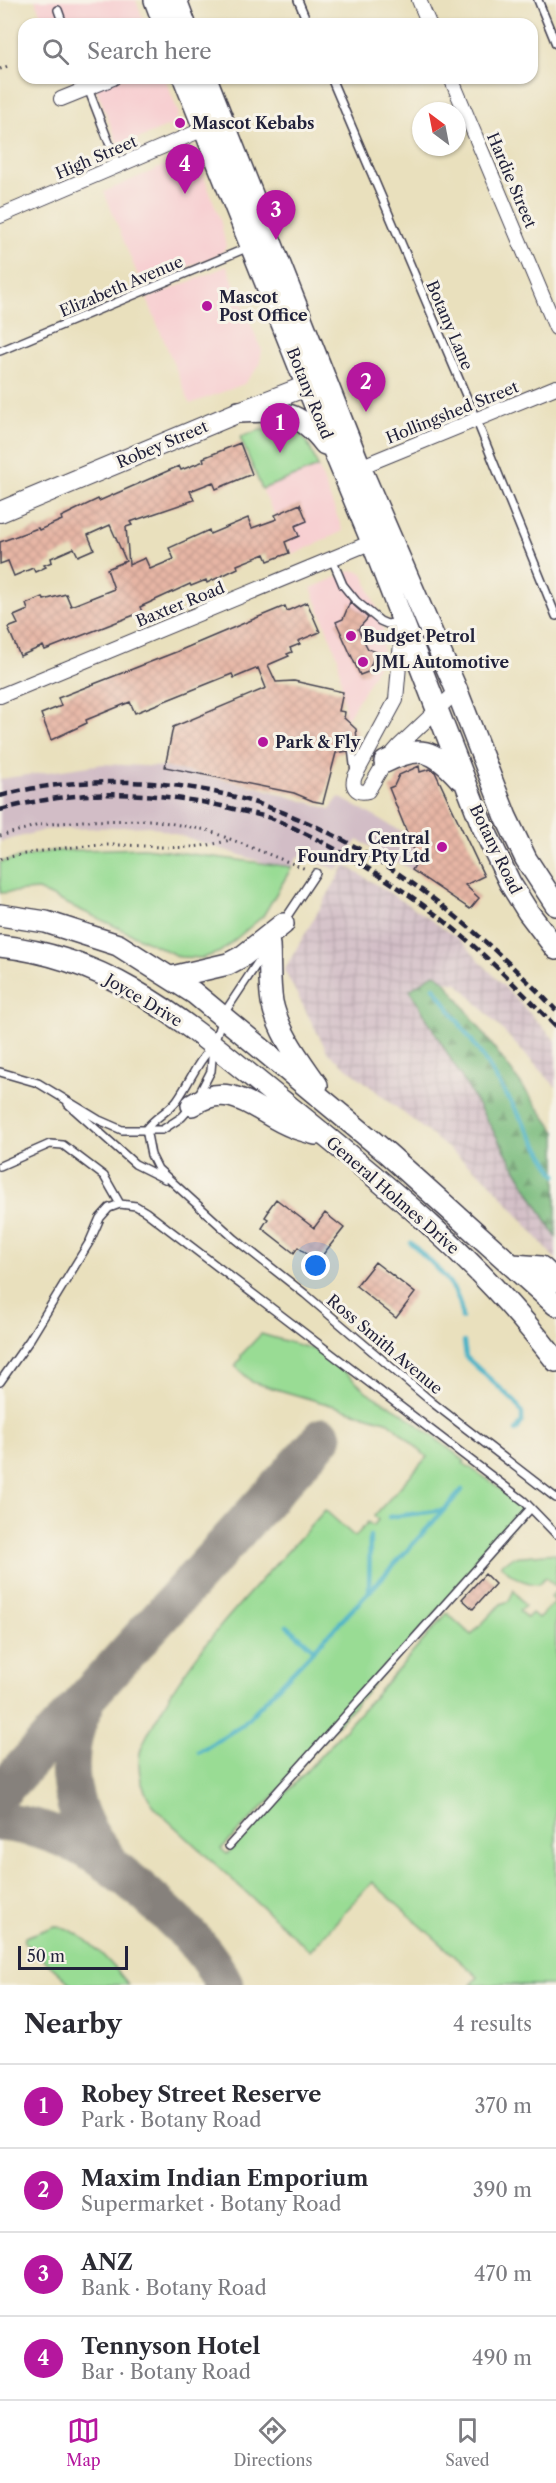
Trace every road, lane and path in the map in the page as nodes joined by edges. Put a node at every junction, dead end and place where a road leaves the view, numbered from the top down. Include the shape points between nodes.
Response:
1 (155, 0) edge
2 (176, 0) edge
3 (298, 0) edge
4 (419, 0) edge
5 (538, 0) edge
6 (58, 10) dead end
7 (61, 18) edge
8 (162, 18) edge
9 (183, 18) edge
10 (306, 18) edge
11 (426, 18) edge
12 (556, 44) edge
13 (8, 66) dead end
14 (0, 69) edge
15 (84, 84) edge
16 (86, 84) edge
17 (186, 84) edge
18 (208, 84) edge
19 (334, 84) edge
20 (454, 84) edge
21 (60, 99) dead end
22 (204, 129) junction
23 (118, 166) junction
24 (0, 216) edge
25 (252, 246) junction
26 (556, 328) edge
27 (0, 351) edge
28 (316, 383) junction
29 (556, 387) edge
30 (239, 412) junction
31 (476, 419) junction
32 (352, 469) junction
33 (0, 512) edge
34 (372, 542) junction
35 (332, 559) junction
36 (556, 616) edge
37 (402, 622) junction
38 (457, 691) junction
39 (0, 696) edge
40 (437, 709) junction
41 (352, 748) dead end
42 (385, 762) junction
43 (355, 776) junction
44 (465, 785) junction
45 (0, 836) edge
46 (231, 839) junction
47 (0, 859) edge
48 (316, 873) joint
49 (556, 905) edge
50 (0, 915) edge
51 (283, 924) junction
52 (269, 945) junction
53 (0, 946) edge
54 (556, 949) edge
55 (172, 977) junction
56 (194, 993) joint
57 (223, 1015) junction
58 (213, 1046) junction
59 (0, 1072) edge
60 (54, 1091) junction
61 (192, 1105) junction
62 (332, 1106) junction
63 (146, 1130) junction
64 (327, 1137) junction
65 (0, 1166) edge
66 (173, 1183) junction
67 (120, 1204) junction
68 (513, 1265) junction
69 (556, 1281) edge
70 (556, 1305) edge
71 (555, 1359) edge
72 (0, 1382) edge
73 (556, 1498) edge
74 (531, 1508) junction
75 (556, 1534) edge
76 (229, 1846) dead end

1 - 8 main road
2 - 9 main road
3 - 10 lane
4 - 11 street
5 - 12 lane
6 - 7 lane
13 - 14 path
15 - 21 street
16 - 23 lane
17 - 22 main road, Botany Road
18 - 28 main road, Botany Road
19 - 31 lane, Botany Lane
20 - 26 street, Hardie Street
22 - 23 street, High Street
22 - 25 main road, Botany Road
23 - 24 street, High Street
25 - 27 lane, Elizabeth Avenue
25 - 28 main road, Botany Road
28 - 30 street, Robey Street
28 - 32 main road, Botany Road
29 - 31 street, Hollingshed Street
30 - 32 main road via 284,413 305,422
30 - 33 street, Robey Street
31 - 32 street, Hollingshed Street
31 - 36 lane, Botany Lane
32 - 34 main road, Botany Road
32 - 38 main road, Botany Road
34 - 35 street, Baxter Road
34 - 37 main road, Botany Road
35 - 37 lane via 348,594 356,602 380,621
35 - 39 street, Baxter Road
37 - 40 main road, Botany Road
37 - 43 street via 396,700
38 - 40 street
38 - 49 main road, Botany Road via 516,838
40 - 42 street
40 - 44 main road, Botany Road
41 - 43 lane
42 - 43 street via 368,791 356,789
42 - 44 main road via 411,751 432,754
44 - 54 main road, Botany Road via 510,883
45 - 46 path via 39,825 152,820 207,830
46 - 47 path via 185,849 115,845 46,849
46 - 48 path
48 - 51 lane
50 - 55 main road, Joyce Drive via 46,922 96,937 134,953
51 - 52 lane
51 - 55 main road via 228,964
52 - 57 lane
52 - 62 main road via 270,989 279,1024
53 - 58 main road, Joyce Drive via 61,958 111,978 157,1005
55 - 56 main road, Joyce Drive
56 - 57 main road, General Holmes Drive
57 - 58 lane
57 - 62 main road, General Holmes Drive
58 - 61 lane, Ross Smith Avenue via 211,1071
58 - 63 lane via 198,1062 176,1102 153,1119
58 - 64 main road, General Holmes Drive
59 - 60 lane, Ross Smith Avenue
60 - 63 lane, Ross Smith Avenue via 122,1130
60 - 66 lane, Ross Smith Avenue via 135,1164
61 - 63 lane, Ross Smith Avenue via 162,1131
61 - 64 main road via 216,1096 233,1096 291,1127
62 - 68 main road, General Holmes Drive
63 - 66 lane, Ross Smith Avenue via 154,1162
64 - 71 main road, General Holmes Drive via 447,1240
65 - 67 lane via 50,1144 63,1145 104,1176
66 - 73 lane, Ross Smith Avenue via 433,1403
67 - 72 lane via 109,1208 100,1218 90,1241
67 - 74 lane via 146,1212
68 - 69 main road via 541,1267
68 - 70 main road, General Holmes Drive
74 - 75 lane
74 - 76 lane

